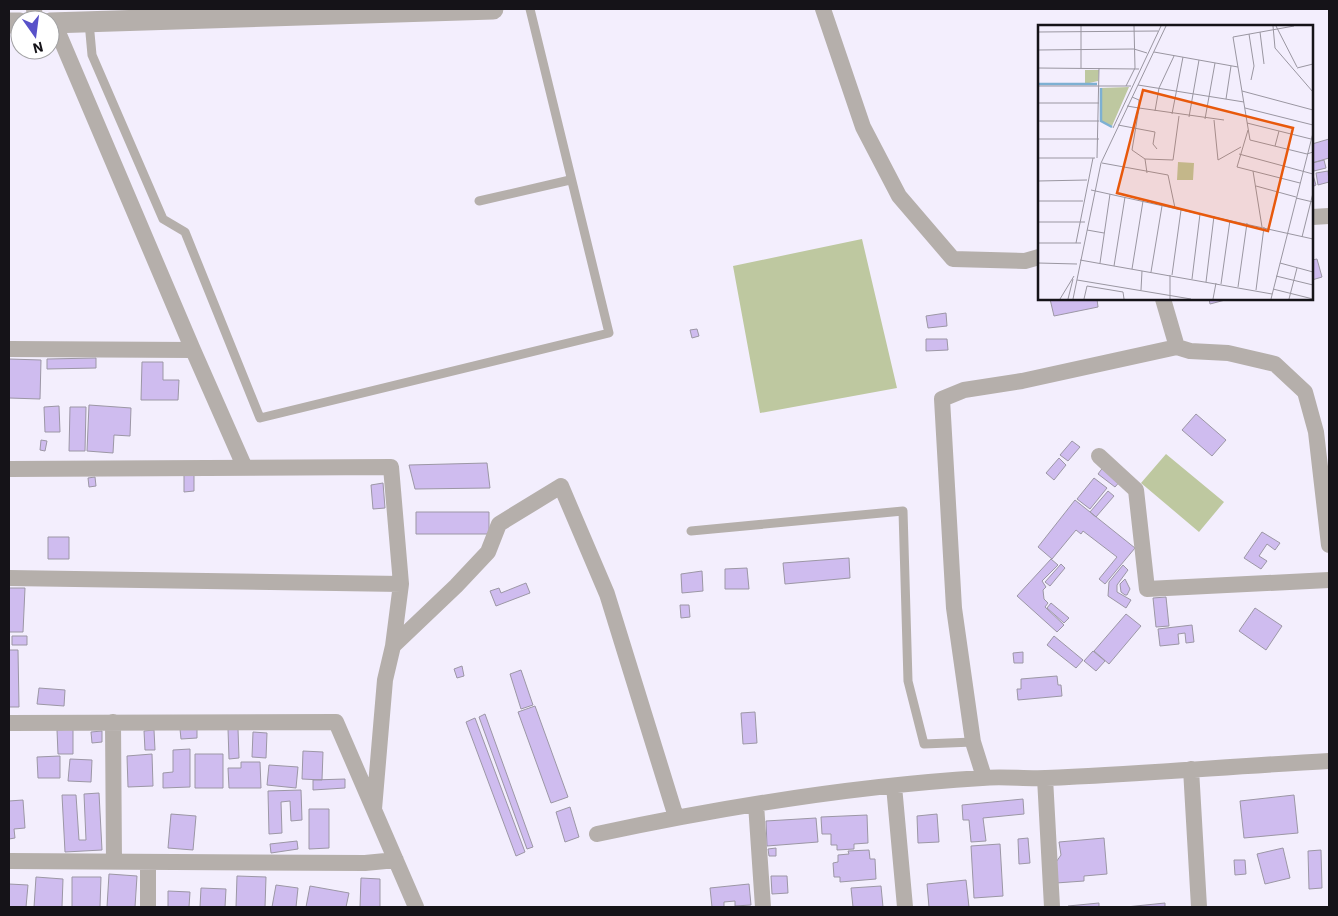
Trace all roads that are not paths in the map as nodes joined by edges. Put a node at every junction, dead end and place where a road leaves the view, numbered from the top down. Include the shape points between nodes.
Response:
1 (480, 9) edge
2 (493, 9) edge
3 (530, 9) edge
4 (823, 9) edge
5 (334, 11) edge
6 (191, 14) edge
7 (60, 22) edge
8 (89, 22) junction
9 (60, 53) edge
10 (570, 180) junction
11 (479, 201) dead end
12 (1329, 216) edge
13 (1313, 217) edge
14 (1038, 257) edge
15 (1163, 300) edge
16 (1177, 347) junction
17 (9, 349) edge
18 (193, 350) junction
19 (1100, 456) dead end
20 (245, 468) junction
21 (9, 469) edge
22 (691, 530) dead end
23 (1329, 545) edge
24 (9, 578) edge
25 (1329, 580) edge
26 (401, 584) junction
27 (393, 646) junction
28 (9, 722) edge
29 (113, 722) junction
30 (973, 742) junction
31 (1329, 761) edge
32 (1191, 769) junction
33 (984, 777) junction
34 (1045, 778) junction
35 (894, 786) junction
36 (756, 804) junction
37 (374, 809) junction
38 (676, 817) junction
39 (597, 834) dead end
40 (396, 860) junction
41 (9, 861) edge
42 (114, 862) junction
43 (148, 862) junction
44 (148, 907) edge
45 (416, 907) edge
46 (763, 907) edge
47 (905, 907) edge
48 (1052, 907) edge
49 (1199, 907) edge

1 - 2 street
1 - 5 street
3 - 10 lane
4 - 14 street via 863,127 899,196 953,259 1025,261
5 - 6 street
6 - 8 street
7 - 8 street
8 - 10 lane via 92,55 163,219 185,232 260,418 609,333
9 - 18 street
10 - 11 lane
12 - 13 street
15 - 16 street
16 - 23 street via 1228,353 1275,364 1305,392 1316,432
16 - 30 street via 1022,381 964,390 942,399 954,608
17 - 18 street
18 - 20 street
19 - 25 street via 1136,490 1147,589
20 - 21 street
20 - 26 street via 391,467
22 - 30 lane via 903,511 908,681 924,744
24 - 26 street
26 - 27 street
27 - 37 street via 385,680
27 - 38 street via 488,552 499,524 561,486 607,594
28 - 29 street
29 - 37 street via 336,722
29 - 42 street
30 - 33 street
31 - 32 street
32 - 34 street
32 - 49 street
33 - 34 street
33 - 35 street
34 - 48 street
35 - 36 street
35 - 47 street
36 - 38 street
36 - 46 street
37 - 40 street
38 - 39 street
40 - 43 street via 365,864
40 - 45 street
41 - 42 street
42 - 43 street
43 - 44 street

